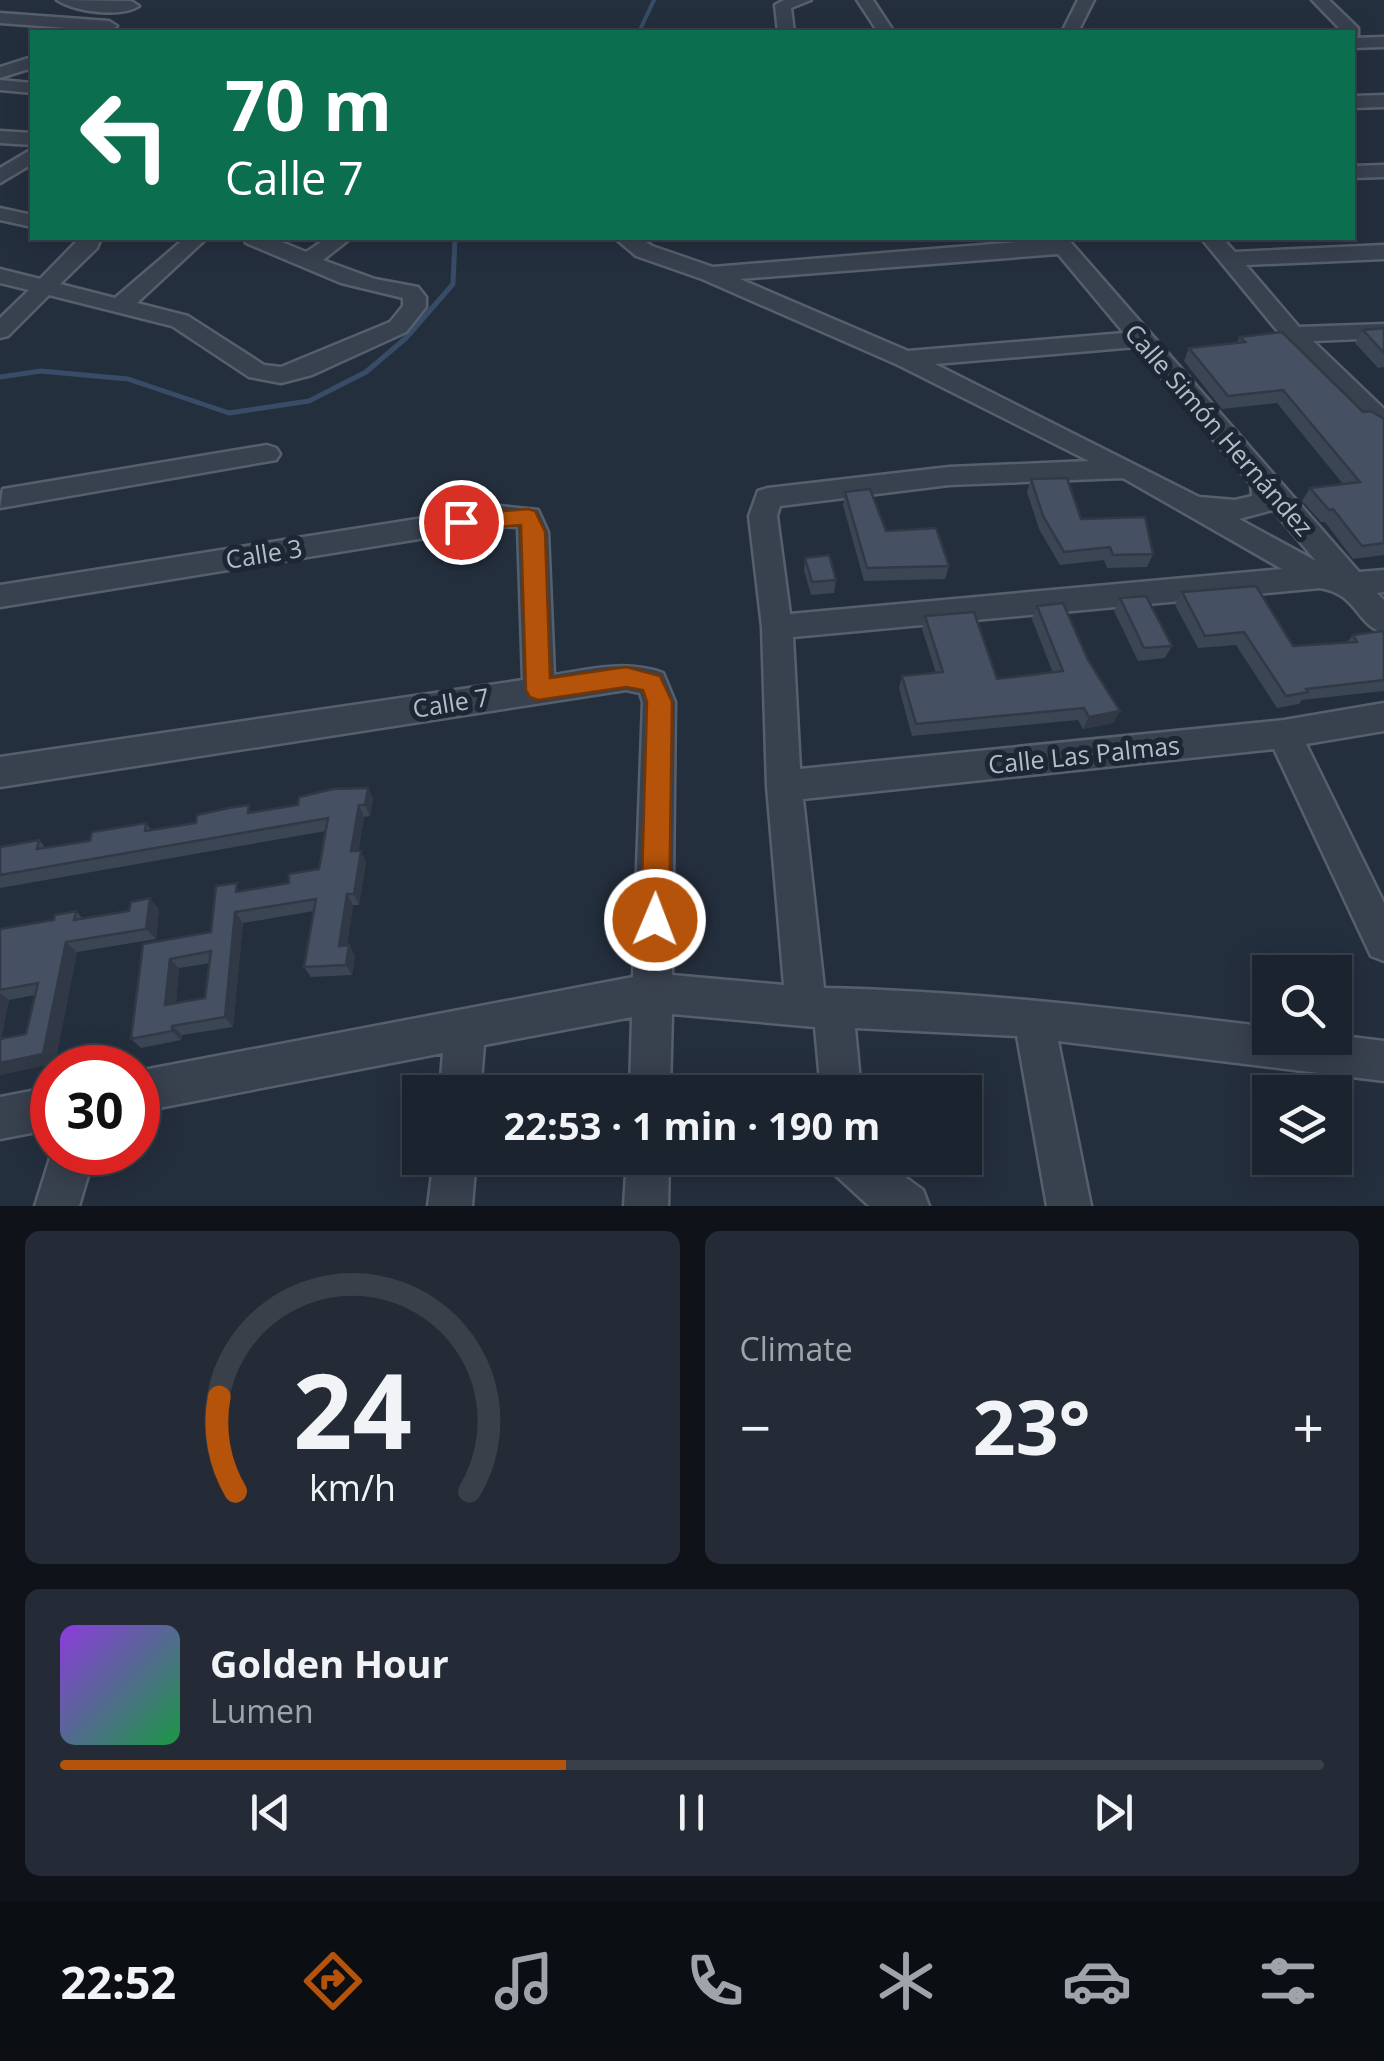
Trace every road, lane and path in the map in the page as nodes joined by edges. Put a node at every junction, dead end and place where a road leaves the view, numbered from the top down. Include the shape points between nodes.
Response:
1 (65, 0) edge
2 (803, 0) edge
3 (865, 0) edge
4 (1086, 0) edge
5 (1320, 0) edge
6 (134, 3) edge
7 (0, 18) edge
8 (106, 29) edge
9 (786, 30) edge
10 (885, 30) edge
11 (1071, 30) edge
12 (1348, 30) edge
13 (1355, 38) edge
14 (1384, 42) edge
15 (0, 58) edge
16 (30, 60) edge
17 (30, 61) edge
18 (0, 74) edge
19 (0, 86) edge
20 (30, 88) edge
21 (1384, 101) edge
22 (1355, 102) edge
23 (0, 137) edge
24 (30, 139) edge
25 (30, 156) edge
26 (1384, 170) edge
27 (1355, 172) edge
28 (0, 177) edge
29 (88, 240) edge
30 (194, 240) edge
31 (259, 240) edge
32 (338, 240) edge
33 (629, 240) edge
34 (889, 240) edge
35 (1213, 240) edge
36 (1060, 242) edge
37 (1384, 252) edge
38 (898, 259) junction
39 (1233, 259) junction
40 (308, 260) junction
41 (710, 274) junction
42 (0, 276) edge
43 (44, 286) junction
44 (120, 306) junction
45 (0, 331) edge
46 (1384, 331) edge
47 (1294, 334) junction
48 (1140, 339) junction
49 (904, 360) junction
50 (1384, 424) edge
51 (267, 454) dead end
52 (1126, 468) junction
53 (1264, 485) junction
54 (1, 500) edge
55 (1188, 503) junction
56 (1320, 577) junction
57 (1369, 582) edge
58 (0, 596) edge
59 (1384, 621) edge
60 (778, 627) junction
61 (538, 690) junction
62 (1384, 717) edge
63 (1284, 734) junction
64 (0, 772) edge
65 (784, 786) junction
66 (1384, 944) edge
67 (654, 993) junction
68 (819, 1007) junction
69 (1034, 1018) junction
70 (466, 1026) junction
71 (1384, 1061) edge
72 (462, 1075) edge
73 (651, 1075) edge
74 (837, 1075) edge
75 (160, 1088) edge
76 (30, 1112) edge
77 (0, 1118) edge
78 (67, 1175) edge
79 (453, 1175) edge
80 (647, 1175) edge
81 (866, 1175) edge
82 (57, 1206) edge
83 (450, 1206) edge
84 (646, 1206) edge
85 (907, 1206) edge
86 (1069, 1206) edge

1 - 6 street
2 - 9 street via 783,4
3 - 10 street
4 - 11 street
5 - 12 street
6 - 8 street
7 - 8 street
13 - 14 street
15 - 16 street
17 - 18 street
19 - 20 street
21 - 22 street
23 - 24 street
25 - 28 street
26 - 27 street
29 - 43 street
30 - 44 street
31 - 40 street
32 - 40 street
33 - 41 street
34 - 38 street
35 - 39 street
36 - 38 street
36 - 48 street, Calle Simón Hernández
37 - 39 street
38 - 41 street
39 - 47 street
40 - 44 street via 410,292 414,307 398,327 281,375 258,372 180,321
41 - 49 street
42 - 43 street
43 - 44 street
43 - 45 street
46 - 47 street
47 - 50 street
48 - 49 street
48 - 53 street, Calle Simón Hernández
49 - 52 street
51 - 54 street
52 - 55 street
52 - 60 street via 949,476 768,498 763,516
53 - 55 street via 1266,501 1252,508
53 - 57 street, Calle Simón Hernández
55 - 56 street
56 - 57 street
56 - 60 street
57 - 59 street, Calle Simón Hernández
58 - 61 street, Calle 3 via 499,516 528,517 534,532
60 - 65 street
61 - 64 street, Calle 7
61 - 67 street, Calle 7 via 626,677 652,682 660,702
62 - 63 street, Calle Las Palmas
63 - 65 street, Calle Las Palmas
63 - 66 street
65 - 68 street
67 - 68 street
67 - 70 street
67 - 73 street
68 - 69 street
68 - 74 street
69 - 71 street
69 - 86 street
70 - 72 street
70 - 75 street
76 - 77 street
78 - 82 street
79 - 83 street
80 - 84 street
81 - 85 street

